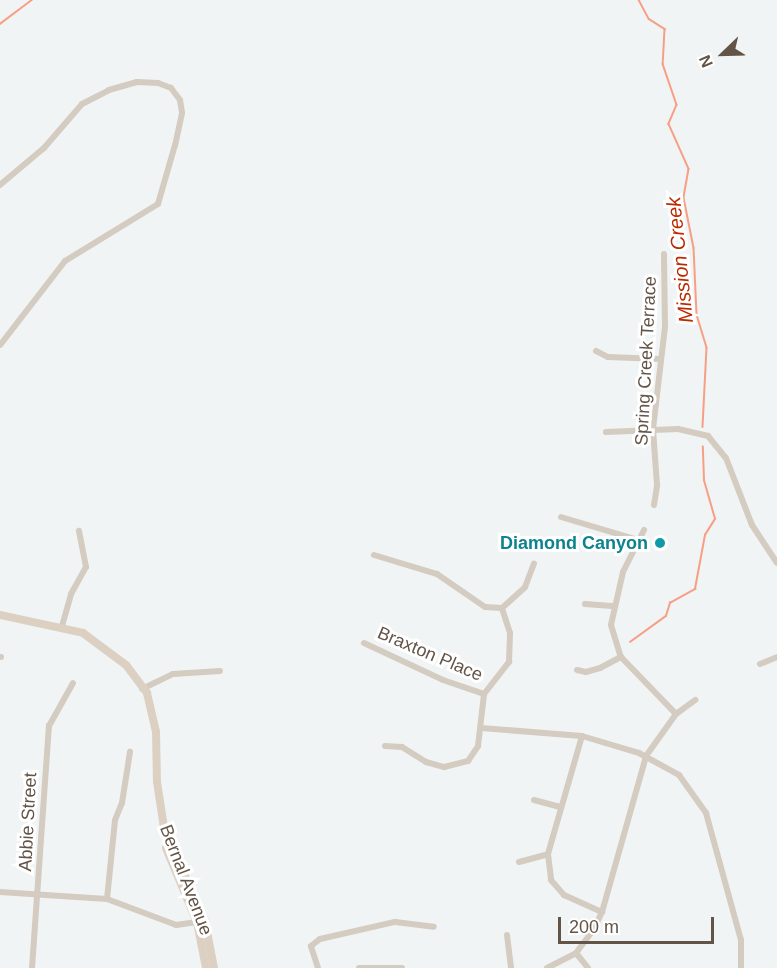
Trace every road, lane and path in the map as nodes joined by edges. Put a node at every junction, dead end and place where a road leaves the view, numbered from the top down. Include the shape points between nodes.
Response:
1 (0, 185) edge
2 (664, 254) dead end
3 (0, 345) edge
4 (596, 351) dead end
5 (661, 359) junction
6 (653, 429) junction
7 (606, 432) dead end
8 (654, 505) dead end
9 (561, 517) dead end
10 (644, 530) dead end
11 (79, 531) dead end
12 (638, 540) junction
13 (374, 555) dead end
14 (777, 563) edge
15 (534, 564) dead end
16 (585, 604) dead end
17 (612, 606) junction
18 (502, 608) junction
19 (0, 615) edge
20 (62, 626) junction
21 (364, 643) dead end
22 (621, 657) junction
23 (777, 657) edge
24 (760, 664) dead end
25 (577, 670) dead end
26 (220, 671) dead end
27 (73, 683) dead end
28 (142, 689) junction
29 (484, 693) junction
30 (695, 700) dead end
31 (676, 714) junction
32 (482, 728) junction
33 (582, 736) junction
34 (385, 746) dead end
35 (130, 752) dead end
36 (646, 756) junction
37 (534, 800) dead end
38 (561, 807) junction
39 (548, 854) junction
40 (519, 862) dead end
41 (0, 892) edge
42 (39, 895) junction
43 (107, 899) junction
44 (602, 912) junction
45 (197, 922) junction
46 (434, 927) dead end
47 (507, 935) dead end
48 (576, 953) junction
49 (389, 967) edge
50 (32, 968) edge
51 (206, 968) edge
52 (214, 968) edge
53 (318, 968) edge
54 (359, 968) edge
55 (402, 968) edge
56 (511, 968) edge
57 (546, 968) edge
58 (588, 968) edge
59 (741, 968) edge

1 - 3 street via 44,148 82,104 137,82 158,83 175,92 182,113 158,204 65,261
2 - 5 street, Spring Creek Terrace via 666,308
4 - 5 street via 608,357
5 - 6 street, Spring Creek Terrace
6 - 7 street
6 - 8 street, Spring Creek Terrace via 657,485
6 - 14 street via 695,430 720,447 748,517
9 - 12 street
10 - 12 street
11 - 20 street via 86,567 71,594
12 - 17 street
13 - 18 street via 437,574 485,608
15 - 18 street via 525,588
16 - 17 street
17 - 22 street via 611,625
18 - 29 street via 510,633 509,662
19 - 20 main road, Bernal Avenue
20 - 28 main road, Bernal Avenue via 104,646 126,665
21 - 29 street, Braxton Place via 443,680
22 - 25 street via 600,668
22 - 31 street
23 - 24 street
26 - 28 street via 172,674
27 - 42 street, Abbie Street via 49,726
28 - 45 main road, Bernal Avenue via 151,724 156,815
28 - 52 main road, Bernal Avenue via 147,693 156,732 157,782 164,828 205,921
29 - 32 street
30 - 31 street
31 - 36 street
32 - 33 street
32 - 34 street via 473,754 458,766 444,767 426,762 402,747
33 - 36 street
33 - 38 street
35 - 43 street via 122,804 115,820
36 - 44 street
36 - 59 street via 679,775 706,813 741,940
37 - 38 street
38 - 39 street
39 - 40 street
39 - 44 street via 551,880 564,895
41 - 42 street
42 - 43 street
42 - 50 street, Abbie Street
43 - 45 street via 176,925
44 - 48 street
45 - 51 main road, Bernal Avenue
46 - 53 street via 395,922 320,939 311,946
47 - 56 street
48 - 57 street
48 - 58 street
49 - 54 street
49 - 55 street

